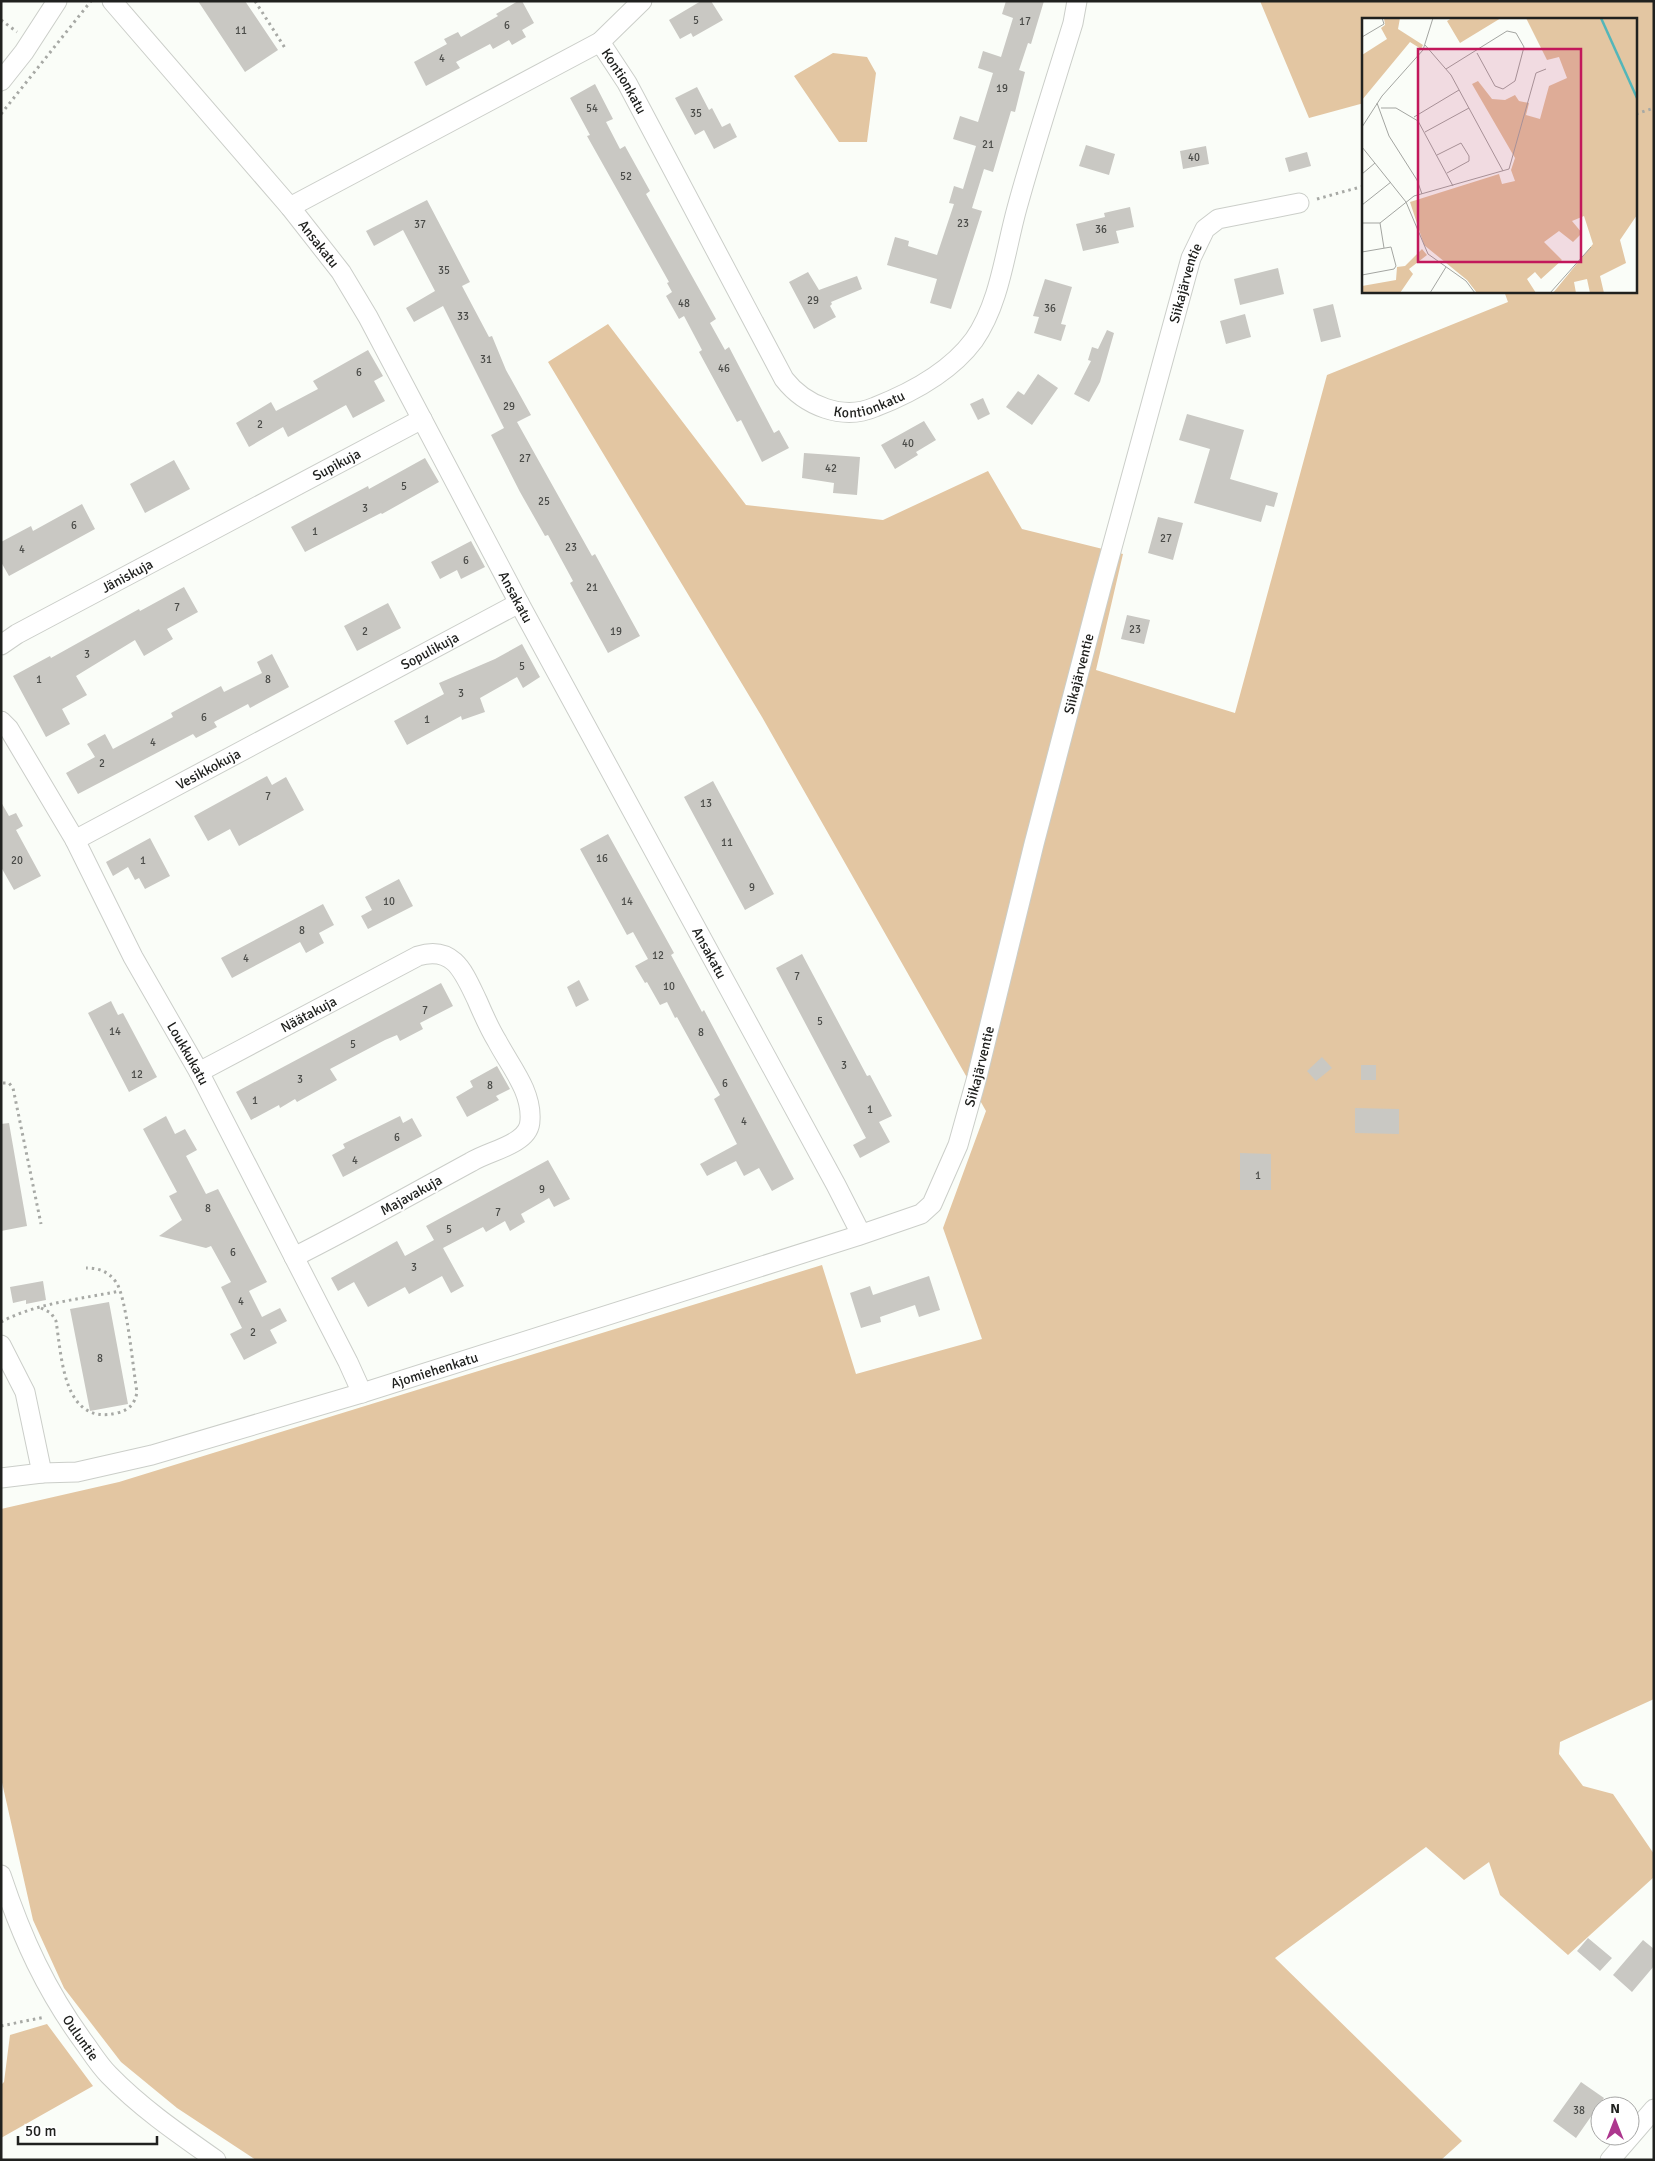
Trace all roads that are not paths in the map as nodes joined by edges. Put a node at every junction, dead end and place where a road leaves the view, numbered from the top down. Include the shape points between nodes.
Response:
1 (57, 1) edge
2 (112, 1) edge
3 (642, 1) edge
4 (1077, 1) edge
5 (600, 42) junction
6 (1, 81) edge
7 (1299, 203) road end
8 (290, 207) junction
9 (422, 419) junction
10 (253, 509) joint
11 (519, 603) junction
12 (1, 645) edge
13 (342, 698) joint
14 (1, 721) edge
15 (75, 840) junction
16 (199, 1072) junction
17 (526, 1133) joint
18 (861, 1234) junction
19 (294, 1257) junction
20 (1, 1345) edge
21 (362, 1393) junction
22 (42, 1473) junction
23 (1, 1478) edge
24 (1, 1875) edge
25 (1654, 2109) edge
26 (216, 2160) edge
27 (1610, 2160) edge

1 - 6 street
2 - 8 street, Ansakatu
3 - 5 street, Kontionkatu
4 - 5 street, Kontionkatu via 992,304 982,328 965,351 942,371 883,404 850,412 810,402 784,379 627,83
5 - 8 street, Kontionkatu
7 - 18 street, Siikajärventie via 1218,219 1205,230 1196,245 1112,543 958,1145 932,1204 926,1210
8 - 9 street, Ansakatu via 341,272
9 - 10 street, Supikuja
9 - 11 street, Ansakatu
10 - 12 street, Jäniskuja
11 - 13 street, Sopulikuja
11 - 18 street, Ansakatu
13 - 15 street, Vesikkokuja
14 - 15 street, Loukkukatu via 9,729
15 - 16 street, Loukkukatu via 133,957
16 - 17 street, Näätakuja via 418,956 442,953 462,972 527,1096 530,1121
16 - 19 street, Loukkukatu
17 - 19 street, Majavakuja
18 - 21 street, Ajomiehenkatu
19 - 21 street, Loukkukatu
20 - 22 street via 25,1392
21 - 22 street, Ajomiehenkatu via 116,1465 77,1472
22 - 23 street, Ajomiehenkatu
24 - 26 street, Ouluntie via 37,1968 63,2014 108,2074 168,2127
25 - 27 street

